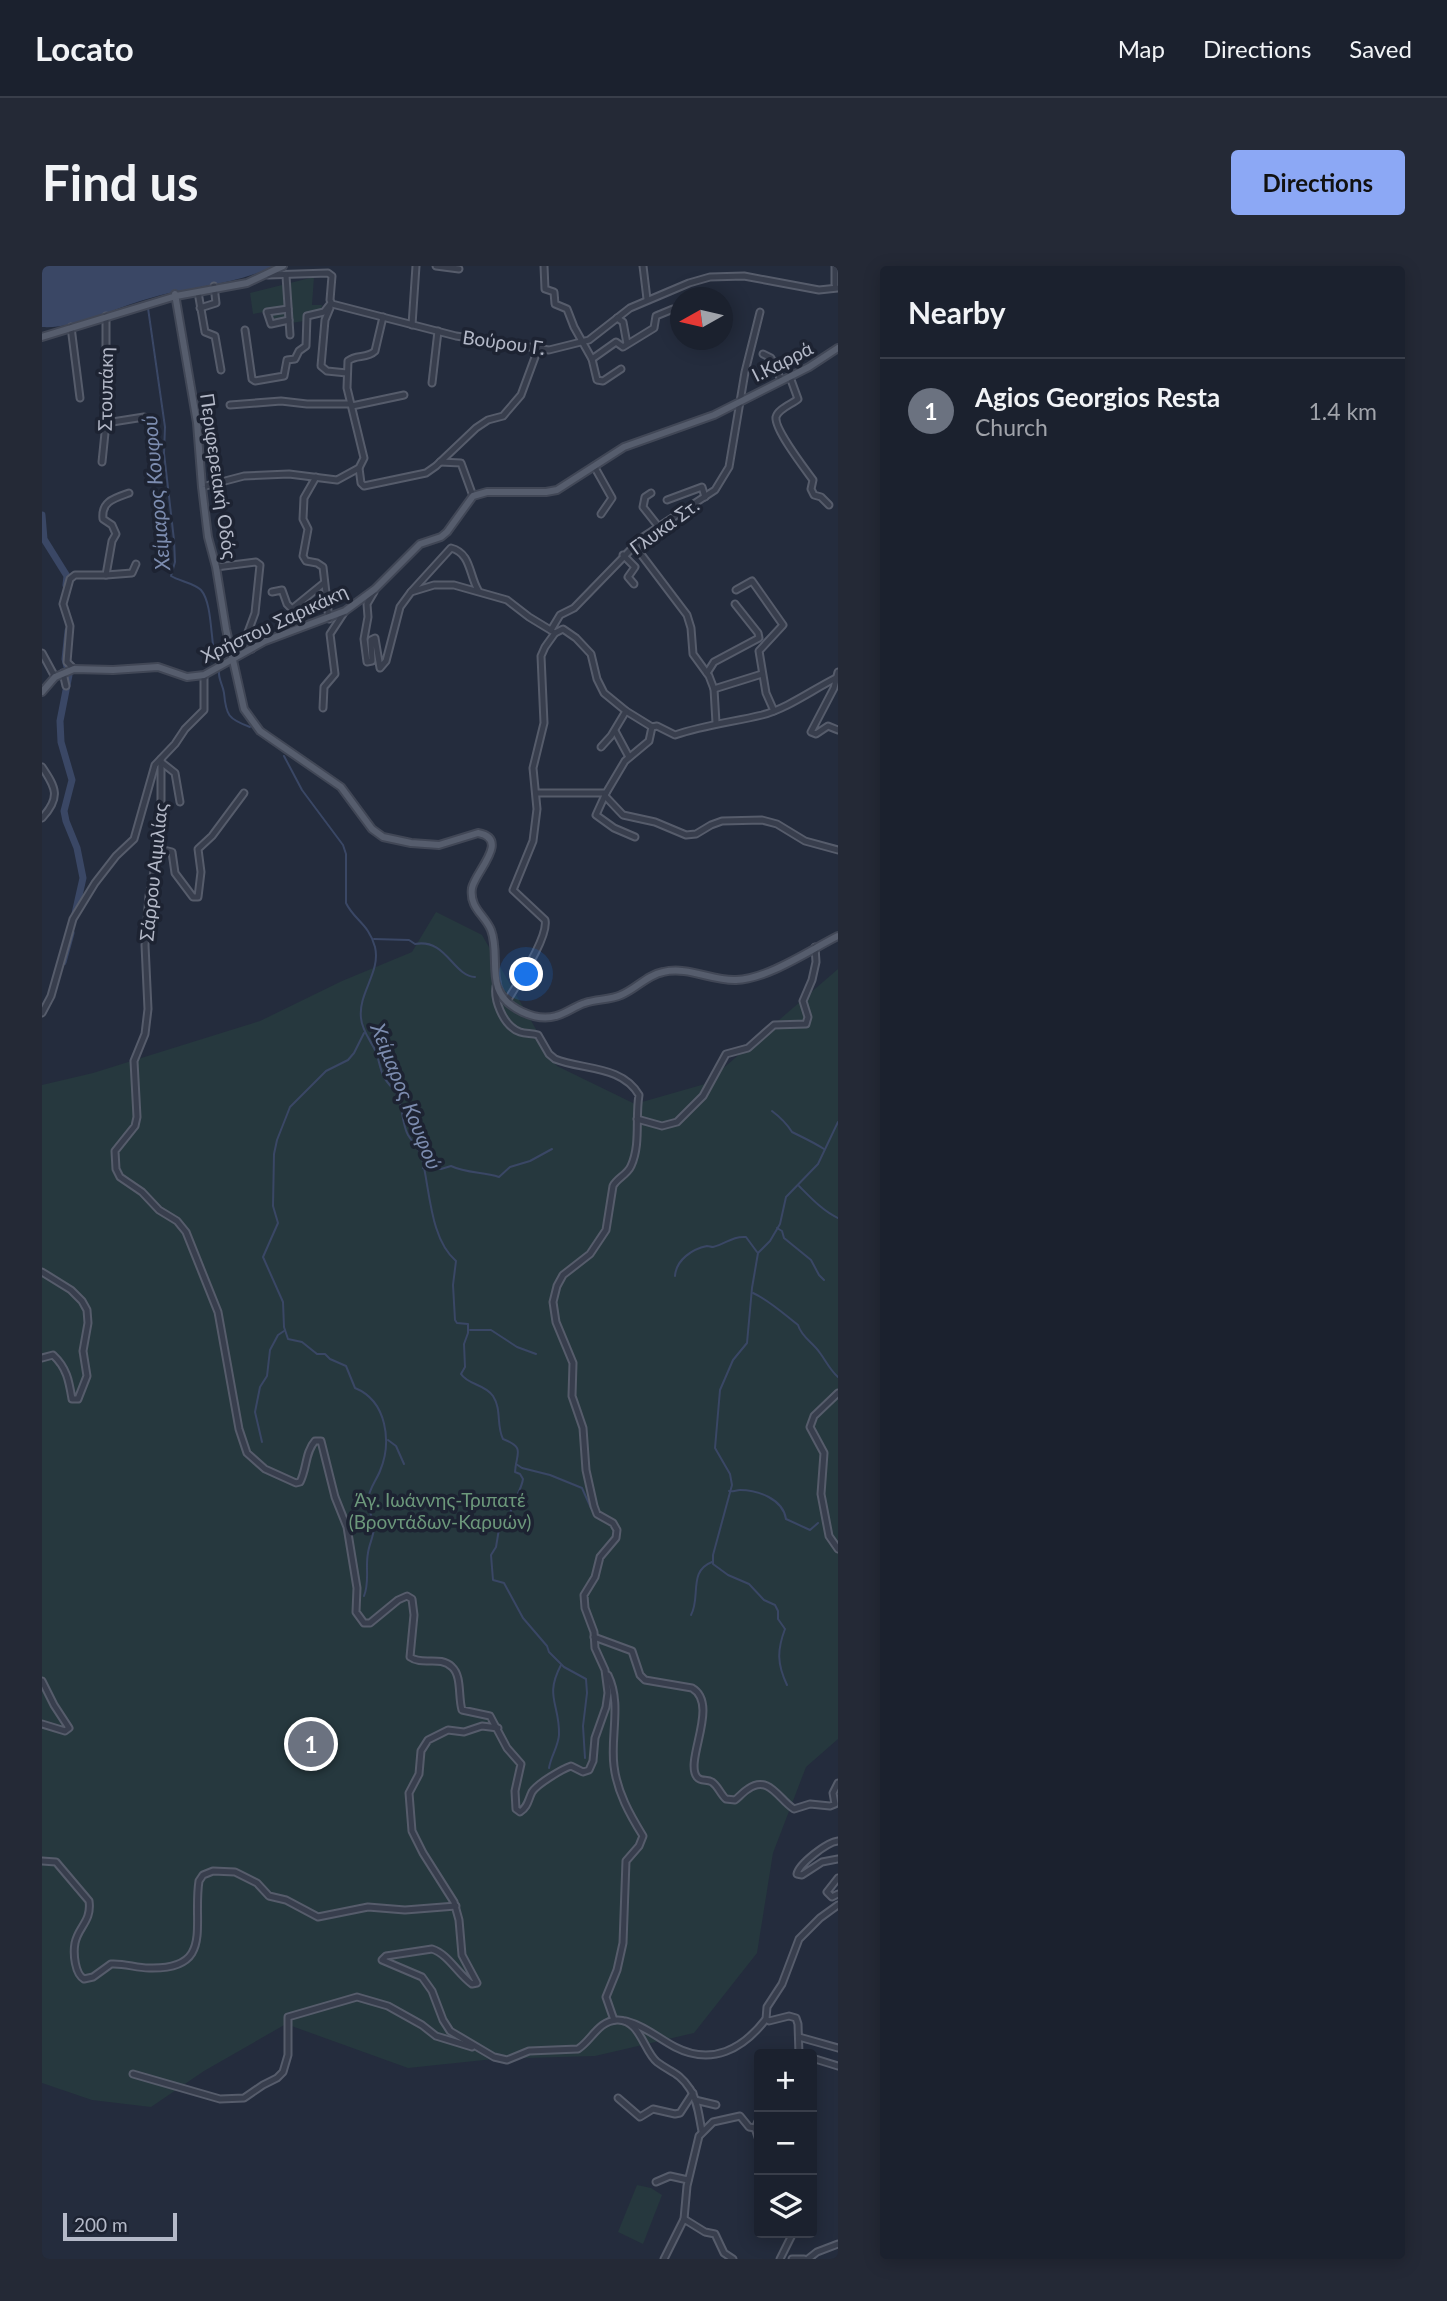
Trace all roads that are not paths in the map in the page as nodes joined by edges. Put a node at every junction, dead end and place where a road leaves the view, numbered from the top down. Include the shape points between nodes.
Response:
1 (283, 266) edge
2 (416, 266) edge
3 (436, 266) edge
4 (544, 266) edge
5 (643, 266) edge
6 (835, 266) edge
7 (458, 269) dead end
8 (268, 275) junction
9 (286, 275) junction
10 (837, 286) edge
11 (214, 287) junction
12 (198, 292) junction
13 (173, 296) junction
14 (647, 299) junction
15 (332, 304) junction
16 (200, 308) junction
17 (288, 309) junction
18 (670, 310) edge
19 (760, 312) dead end
20 (106, 316) junction
21 (383, 317) junction
22 (617, 318) junction
23 (289, 320) junction
24 (412, 325) junction
25 (71, 327) junction
26 (245, 330) dead end
27 (438, 331) junction
28 (290, 335) dead end
29 (42, 337) edge
30 (583, 342) junction
31 (626, 344) junction
32 (838, 348) edge
33 (538, 349) junction
34 (763, 355) dead end
35 (592, 359) junction
36 (621, 369) dead end
37 (221, 370) dead end
38 (347, 373) junction
39 (790, 377) junction
40 (781, 380) junction
41 (432, 383) dead end
42 (404, 395) dead end
43 (80, 398) dead end
44 (739, 401) junction
45 (230, 405) dead end
46 (351, 405) junction
47 (144, 417) dead end
48 (106, 423) junction
49 (102, 462) dead end
50 (440, 462) junction
51 (594, 466) junction
52 (359, 468) junction
53 (317, 477) junction
54 (202, 487) junction
55 (129, 493) dead end
56 (651, 493) dead end
57 (473, 496) junction
58 (705, 497) junction
59 (667, 500) dead end
60 (829, 505) dead end
61 (601, 514) dead end
62 (658, 526) junction
63 (634, 545) junction
64 (624, 555) junction
65 (136, 564) dead end
66 (216, 567) junction
67 (106, 575) junction
68 (324, 583) junction
69 (634, 584) dead end
70 (375, 589) junction
71 (478, 590) junction
72 (736, 590) dead end
73 (272, 592) dead end
74 (411, 592) junction
75 (736, 604) dead end
76 (345, 611) junction
77 (329, 619) junction
78 (226, 626) junction
79 (553, 631) junction
80 (232, 643) junction
81 (249, 651) junction
82 (42, 653) edge
83 (235, 659) junction
84 (221, 666) junction
85 (68, 671) junction
86 (707, 673) junction
87 (762, 674) junction
88 (204, 675) junction
89 (837, 675) edge
90 (55, 677) junction
91 (236, 677) junction
92 (66, 686) dead end
93 (713, 689) junction
94 (42, 692) edge
95 (242, 698) junction
96 (323, 709) dead end
97 (774, 710) junction
98 (626, 711) junction
99 (716, 723) junction
100 (652, 727) junction
101 (838, 730) edge
102 (615, 731) junction
103 (601, 747) dead end
104 (629, 757) junction
105 (161, 761) junction
106 (42, 767) edge
107 (244, 793) dead end
108 (536, 793) junction
109 (605, 795) junction
110 (180, 802) dead end
111 (42, 818) edge
112 (635, 837) dead end
113 (160, 849) junction
114 (838, 850) edge
115 (838, 936) edge
116 (815, 947) junction
117 (496, 982) junction
118 (507, 1001) junction
119 (42, 1013) edge
120 (637, 1119) junction
121 (42, 1272) edge
122 (42, 1358) edge
123 (838, 1393) edge
124 (838, 1549) edge
125 (594, 1637) junction
126 (605, 1670) junction
127 (42, 1681) edge
128 (42, 1724) edge
129 (498, 1728) junction
130 (838, 1783) edge
131 (838, 1841) edge
132 (838, 1859) edge
133 (42, 1861) edge
134 (838, 1878) edge
135 (838, 1894) edge
136 (838, 1905) edge
137 (456, 1906) junction
138 (766, 2019) junction
139 (614, 2021) junction
140 (622, 2021) junction
141 (799, 2037) junction
142 (477, 2048) junction
143 (838, 2048) edge
144 (800, 2049) edge
145 (817, 2060) edge
146 (838, 2066) edge
147 (133, 2074) dead end
148 (694, 2096) junction
149 (618, 2098) dead end
150 (716, 2105) dead end
151 (754, 2128) edge
152 (702, 2131) junction
153 (688, 2180) junction
154 (656, 2182) dead end
155 (684, 2219) junction
156 (790, 2238) edge
157 (838, 2244) edge
158 (665, 2259) edge
159 (733, 2259) edge
160 (780, 2259) edge
161 (792, 2259) edge
162 (806, 2259) edge

1 - 8 main road
2 - 24 street
3 - 7 street
4 - 30 street via 545,289 554,292 555,304 567,309
5 - 14 street
6 - 10 street
8 - 9 street
8 - 11 main road
9 - 15 street via 330,274
9 - 17 street
10 - 14 street, Βούρου Γ. via 823,290 723,276 694,281
11 - 12 main road
11 - 13 main road
11 - 16 street via 216,303
12 - 13 main road
12 - 16 street
13 - 20 main road
13 - 54 main road, Περιφερειακή Οδός via 197,423
14 - 22 street, Βούρου Γ.
15 - 21 street, Βούρου Γ.
15 - 26 street via 324,312 307,316 305,348 293,360 286,360 285,375 255,381 250,376
15 - 38 street via 325,320 321,366
16 - 37 street via 206,333 215,336
17 - 23 street
17 - 23 street via 267,312 271,324
18 - 31 street via 656,316 652,330
19 - 44 street, Γλυκα Στ.
20 - 25 main road
20 - 48 street, Στουπάκη
21 - 24 street, Βούρου Γ.
21 - 38 street via 375,351 349,359
22 - 30 street, Βούρου Γ.
22 - 31 street via 623,322
23 - 28 street
24 - 27 street, Βούρου Γ.
25 - 29 main road
25 - 43 street
27 - 33 street, Βούρου Γ.
27 - 41 street
30 - 33 street, Βούρου Γ.
30 - 35 street
31 - 35 street via 622,347 616,342
32 - 39 main road, Ι.Καρρά
33 - 50 street via 522,395 508,411 476,428
34 - 40 street via 771,358
35 - 36 street via 599,382
38 - 46 street
39 - 40 main road, Ι.Καρρά
39 - 60 street via 798,400 779,412 777,422 813,480 814,495
40 - 44 main road, Ι.Καρρά
42 - 46 street
44 - 51 main road via 700,421 624,447
44 - 58 street, Γλυκα Στ. via 728,470
45 - 46 street via 281,401
46 - 52 street via 364,458
47 - 48 street
48 - 49 street, Στουπάκη
50 - 52 street via 419,475 364,486
50 - 57 street via 463,464
51 - 57 main road via 550,492 500,491
51 - 61 street via 612,496
52 - 53 street via 337,480
53 - 54 street via 244,475
53 - 68 street via 304,498 303,519 308,529 303,556 322,565
54 - 66 main road, Περιφερειακή Οδός
55 - 67 street via 108,502 103,510 103,519 116,534
56 - 62 street via 643,507
57 - 70 main road, Χρήστου Σαρικάκη via 447,532 420,544
58 - 59 street via 702,488
58 - 62 street, Γλυκα Στ.
62 - 63 street, Γλυκα Στ.
63 - 64 street, Γλυκα Στ.
63 - 86 street via 687,615 693,654
64 - 69 street via 635,567 628,577
64 - 79 street, Γλυκα Στ. via 574,608 560,615
65 - 67 street via 132,573
66 - 78 main road, Περιφερειακή Οδός
66 - 81 street via 260,565
67 - 85 street via 70,579 63,604 70,626
68 - 73 street via 292,609 282,590
68 - 77 street
70 - 74 street via 367,603 365,657 369,662 373,659 371,640 376,639 380,668 399,611
70 - 76 main road, Χρήστου Σαρικάκη
71 - 74 street via 441,584
71 - 74 street via 466,558 453,548
71 - 79 street via 509,601
72 - 87 street via 751,581 783,625 759,649
75 - 86 street via 758,638 714,662
76 - 77 main road, Χρήστου Σαρικάκη
76 - 96 street via 330,634 335,674 324,687
77 - 81 main road, Χρήστου Σαρικάκη
78 - 80 main road, Περιφερειακή Οδός
78 - 83 main road, Περιφερειακή Οδός
79 - 98 street via 568,631 590,651 602,690
79 - 108 street, Γλυκα Στ. via 541,656 544,723 533,768
80 - 81 main road via 236,650
80 - 83 main road, Περιφερειακή Οδός
81 - 83 main road, Χρήστου Σαρικάκη
82 - 90 street
83 - 84 main road, Χρήστου Σαρικάκη
83 - 91 main road, Περιφερειακή Οδός
83 - 95 main road, Περιφερειακή Οδός
84 - 88 main road, Χρήστου Σαρικάκη
84 - 91 main road via 233,670
85 - 88 main road, Χρήστου Σαρικάκη via 159,667 187,677
85 - 90 main road, Χρήστου Σαρικάκη
85 - 92 street
86 - 93 street
87 - 93 street
87 - 97 street
88 - 105 street via 203,711
89 - 97 street
89 - 101 street via 811,732 816,734 828,726
90 - 94 main road
91 - 95 main road, Περιφερειακή Οδός
93 - 99 street
95 - 117 main road, Περιφερειακή Οδός via 255,726 341,787 379,835 429,845 449,844 478,833 489,837 491,852 475,881 472,900 493,935
97 - 99 street
98 - 100 street
98 - 102 street
99 - 100 street via 675,735
100 - 104 street via 647,744
102 - 103 street
102 - 104 street
104 - 109 street
105 - 110 street via 175,773
105 - 113 street, Σάρρου Αιμιλίας
105 - 119 street via 154,768 134,839 95,883 73,919
106 - 111 street via 55,790
107 - 113 street via 198,849 198,897 177,877 172,852
108 - 109 street
108 - 118 street, Γλυκα Στ. via 533,841 513,891 547,926
109 - 112 street via 596,816
109 - 114 street via 623,815 688,836 722,821 770,821 805,841
113 - 129 street, Σάρρου Αιμιλίας via 147,918 146,1022 134,1061 137,1119 115,1151 116,1171 186,1232 218,1312 247,1452 265,1469 296,1483 303,1476 310,1446 320,1440 347,1527 359,1618 370,1623 401,1597 411,1598 411,1658 452,1666 462,1710 488,1714
115 - 116 main road
116 - 118 main road via 762,974 741,979 681,971 657,973 620,996 585,1002 555,1017 527,1013
116 - 120 street via 812,980 803,1001 806,1024 774,1025 751,1046 726,1054 703,1096 677,1122 662,1126
117 - 118 main road, Περιφερειακή Οδός
117 - 120 street via 495,993 511,1026 538,1035 555,1059 623,1080 639,1093
120 - 125 street via 634,1158 613,1186 608,1227 590,1254 563,1275 553,1301 558,1329 573,1361 571,1392 583,1428 594,1506 617,1530 584,1595
121 - 122 street via 71,1290 87,1310 83,1352 87,1376 78,1399 72,1398 61,1363 53,1355
123 - 124 street via 814,1416 810,1427 824,1453 822,1505 831,1540
125 - 126 street
125 - 130 street via 632,1651 645,1680 698,1691 702,1720 695,1773 714,1784 726,1799 735,1800 750,1787 762,1784 794,1809 830,1806 835,1804
126 - 129 street via 608,1698 590,1768 584,1772 565,1768 536,1787 520,1812 514,1796 521,1763 508,1750
126 - 139 street via 615,1697 616,1777 631,1819 643,1836 626,1861 623,1943 606,1997
127 - 128 street via 69,1729
129 - 137 street via 449,1730 427,1741 410,1789 413,1834
131 - 132 street via 825,1845 797,1874
133 - 137 street via 56,1862 89,1901 87,1920 75,1946 78,1974 84,1979 111,1964 158,1968 184,1962 197,1946 200,1881 213,1871 235,1872 257,1883 269,1896 318,1917 368,1907
134 - 135 street via 827,1892 832,1897
136 - 138 street via 799,1939
137 - 142 street via 462,1955 476,1984 459,1975 436,1950 427,1948 382,1960 422,1977 450,2031
138 - 140 street via 753,2036 730,2051 702,2054 677,2048 648,2029
138 - 141 street via 796,2018
139 - 140 street
139 - 142 street via 574,2050 529,2051 506,2060
140 - 148 street
141 - 143 street
141 - 144 street
142 - 147 street via 436,2036 388,2006 357,1997 288,2017 283,2072 244,2098 220,2099
145 - 146 street
148 - 149 street via 680,2113 653,2109 640,2117
148 - 150 street
148 - 152 street
151 - 152 street via 740,2116 713,2122
152 - 153 street
153 - 154 street via 670,2176
153 - 155 street
155 - 158 street
155 - 159 street via 715,2234 724,2253
156 - 160 street
157 - 162 street
161 - 162 street

